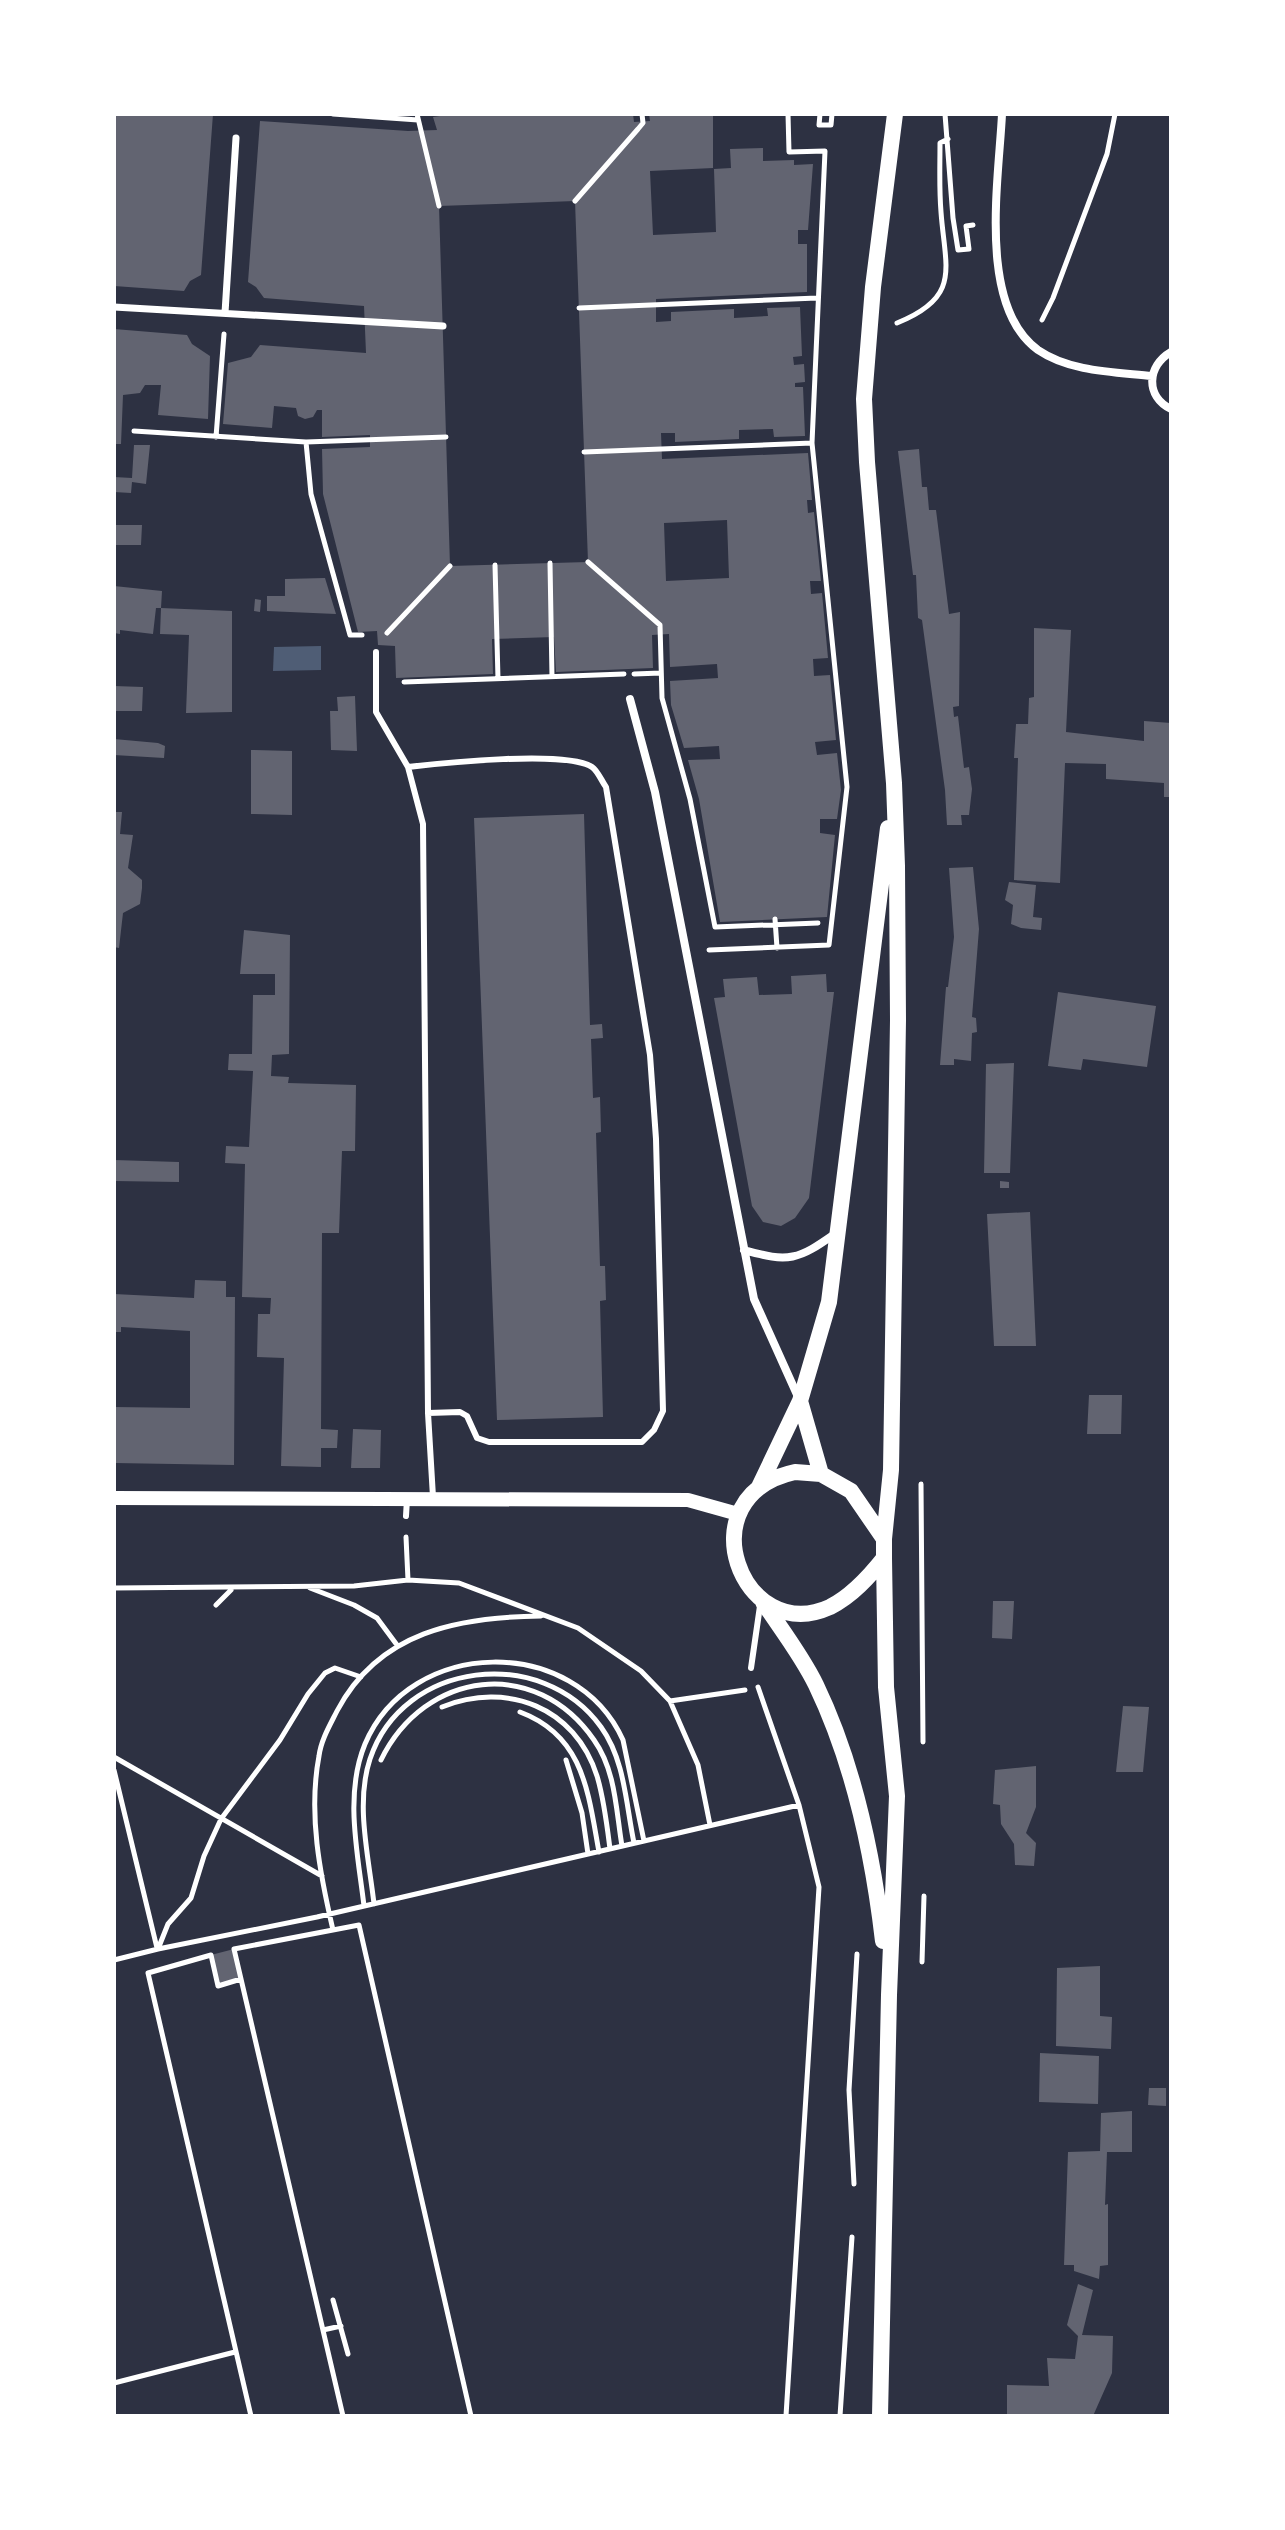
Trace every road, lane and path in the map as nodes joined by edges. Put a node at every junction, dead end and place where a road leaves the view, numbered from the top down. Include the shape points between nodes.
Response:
1 (333, 114) edge
2 (642, 114) edge
3 (788, 114) edge
4 (820, 114) edge
5 (832, 114) edge
6 (895, 114) edge
7 (945, 114) edge
8 (1002, 114) edge
9 (1115, 114) edge
10 (418, 117) edge
11 (236, 138) dead end
12 (948, 139) junction
13 (575, 201) dead end
14 (439, 206) dead end
15 (977, 225) dead end
16 (817, 298) junction
17 (114, 307) edge
18 (579, 308) dead end
19 (225, 313) junction
20 (892, 324) dead end
21 (443, 326) dead end
22 (1025, 337) junction
23 (1171, 352) edge
24 (1152, 376) junction
25 (1171, 409) edge
26 (134, 431) dead end
27 (216, 437) junction
28 (446, 437) dead end
29 (306, 442) junction
30 (812, 443) junction
31 (758, 445) junction
32 (584, 452) dead end
33 (758, 454) dead end
34 (588, 562) dead end
35 (550, 563) dead end
36 (495, 565) dead end
37 (450, 566) dead end
38 (376, 652) dead end
39 (661, 673) junction
40 (552, 677) junction
41 (498, 679) junction
42 (404, 682) dead end
43 (630, 699) dead end
44 (408, 767) junction
45 (894, 783) junction
46 (776, 922) junction
47 (818, 923) dead end
48 (777, 948) junction
49 (719, 950) dead end
50 (836, 1232) junction
51 (744, 1250) junction
52 (800, 1401) junction
53 (428, 1413) junction
54 (821, 1474) junction
55 (921, 1481) dead end
56 (759, 1487) junction
57 (114, 1498) edge
58 (407, 1499) junction
59 (433, 1499) junction
60 (738, 1514) junction
61 (406, 1516) joint
62 (884, 1539) junction
63 (884, 1558) junction
64 (408, 1580) junction
65 (306, 1586) junction
66 (114, 1588) edge
67 (231, 1589) junction
68 (761, 1599) junction
69 (216, 1605) dead end
70 (546, 1616) junction
71 (397, 1645) junction
72 (751, 1668) joint
73 (361, 1677) junction
74 (758, 1689) junction
75 (670, 1701) junction
76 (442, 1707) dead end
77 (520, 1712) dead end
78 (923, 1750) dead end
79 (114, 1757) edge
80 (381, 1760) dead end
81 (566, 1760) dead end
82 (114, 1770) edge
83 (799, 1805) junction
84 (221, 1819) junction
85 (710, 1825) junction
86 (644, 1841) junction
87 (634, 1843) junction
88 (622, 1846) junction
89 (610, 1849) junction
90 (599, 1852) junction
91 (588, 1854) junction
92 (322, 1876) junction
93 (924, 1892) dead end
94 (374, 1904) junction
95 (364, 1906) junction
96 (330, 1914) junction
97 (333, 1930) junction
98 (857, 1940) dead end
99 (158, 1949) junction
100 (114, 1960) edge
101 (921, 1970) dead end
102 (241, 1979) junction
103 (889, 1995) junction
104 (854, 2191) dead end
105 (853, 2235) dead end
106 (333, 2300) dead end
107 (341, 2326) junction
108 (323, 2330) junction
109 (235, 2352) junction
110 (348, 2354) dead end
111 (114, 2383) edge
112 (251, 2416) edge
113 (343, 2416) edge
114 (471, 2416) edge
115 (786, 2416) edge
116 (840, 2416) edge
117 (880, 2416) edge

1 - 10 path
2 - 13 path via 643,123
3 - 16 path via 789,152 825,151
4 - 5 path via 819,125 831,125
6 - 45 main road via 864,399
7 - 12 path
8 - 22 street via 996,251 1002,290
9 - 22 path via 1107,154 1053,298 1038,327
10 - 14 path
11 - 19 street
12 - 15 path via 958,250 969,249 966,226
12 - 20 path via 940,143 939,167 945,285 921,313
16 - 18 path
16 - 30 path
17 - 19 street
19 - 21 street
19 - 27 path
22 - 24 street via 1040,351 1087,369
23 - 24 street
24 - 25 street via 1154,394
26 - 27 path
27 - 29 path
28 - 29 path
29 - 37 path via 311,494 350,635 385,635
30 - 31 path
30 - 48 path via 847,787 829,945
31 - 32 path
31 - 33 path
34 - 39 path via 660,625
35 - 40 path
36 - 41 path
38 - 44 lane via 376,712
39 - 40 path
39 - 46 path via 662,698 690,799 715,927
40 - 41 path
41 - 42 path
43 - 51 street via 655,792
44 - 53 lane via 423,824
44 - 53 lane via 467,760 570,760 593,768 606,787 650,1055 656,1139 663,1411 654,1430 642,1442 489,1442 477,1438 460,1412
45 - 50 main road
45 - 62 main road via 898,1020 891,1470
46 - 47 path
46 - 48 path
48 - 49 path
50 - 51 street via 791,1258
50 - 52 main road via 829,1302
51 - 52 street via 759,1314
52 - 54 main road
52 - 56 main road
53 - 59 lane
54 - 56 main road via 782,1475
54 - 62 main road via 851,1491
55 - 78 path
56 - 60 main road
57 - 58 street
58 - 59 street
58 - 61 lane
59 - 60 street via 688,1500
60 - 68 main road via 735,1561
61 - 64 path
62 - 63 main road
63 - 68 main road via 849,1595 829,1607 794,1612
63 - 103 main road via 886,1687 897,1796
64 - 65 path
64 - 70 path via 459,1583
65 - 67 path
65 - 71 path via 377,1618
66 - 67 path
67 - 69 path
68 - 72 lane
68 - 103 main road via 808,1670 842,1749 872,1862
70 - 71 path via 470,1621 430,1629
70 - 75 path via 608,1646
71 - 73 path
72 - 74 path
73 - 84 path via 335,1668 325,1673
73 - 92 path via 319,1752 315,1808
74 - 75 path
74 - 83 path
75 - 85 path via 698,1765
76 - 89 path via 476,1697 515,1699 567,1727 597,1775
77 - 90 path via 548,1726 574,1755
79 - 84 path
80 - 88 path via 408,1719 441,1695 497,1684 541,1694 566,1709 596,1742 610,1771
81 - 91 path
82 - 99 path
83 - 85 path
83 - 115 path via 819,1887
84 - 92 path
84 - 99 path via 191,1898 168,1924
85 - 86 path
86 - 87 path
86 - 95 path via 623,1740 597,1703 570,1682 536,1667 465,1663 418,1682 395,1700 367,1741 354,1794
87 - 88 path
87 - 94 path via 618,1759 585,1709 532,1678 466,1676 432,1688 402,1709 370,1758 363,1798
88 - 89 path
89 - 90 path
90 - 91 path
91 - 94 path
92 - 96 path
93 - 101 path
94 - 95 path
95 - 96 path
96 - 97 path
96 - 99 path
97 - 102 path via 234,1949
97 - 114 path via 359,1925
98 - 104 path via 849,2090
99 - 100 path
102 - 108 path
102 - 109 path via 218,1986 211,1955 148,1973
103 - 117 main road
105 - 116 path
106 - 107 path
107 - 108 path
107 - 110 path
108 - 113 path
109 - 111 path
109 - 112 path

